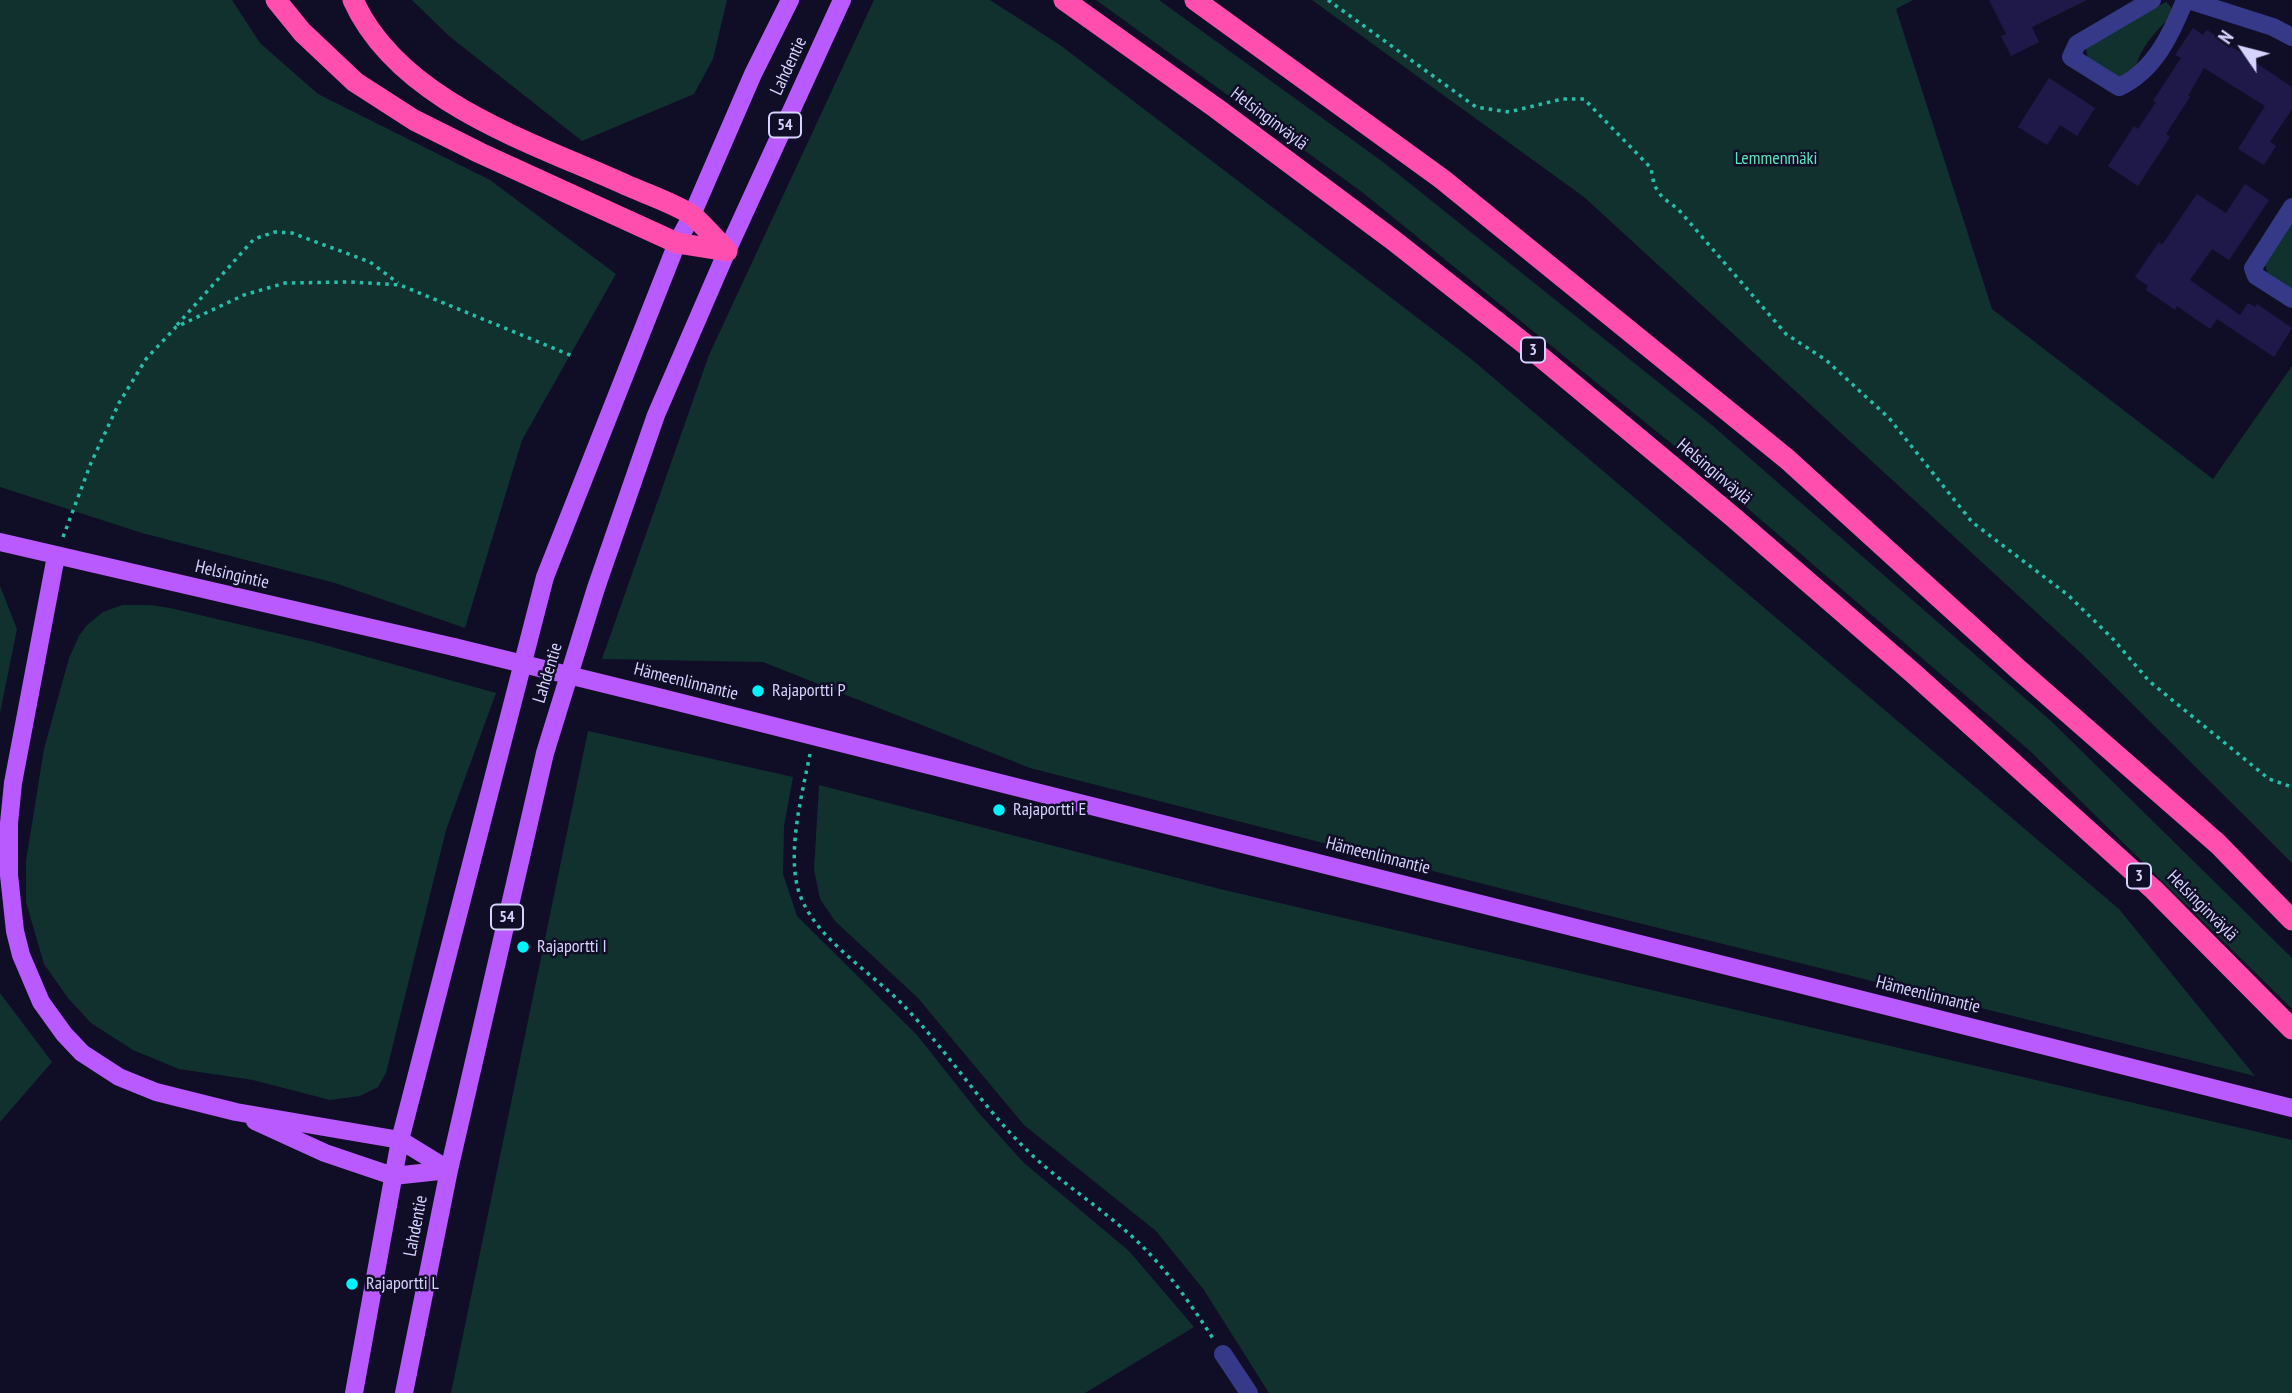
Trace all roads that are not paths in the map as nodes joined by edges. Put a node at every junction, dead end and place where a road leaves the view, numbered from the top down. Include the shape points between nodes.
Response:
1 (276, 0) edge
2 (353, 0) edge
3 (790, 0) edge
4 (842, 0) edge
5 (1065, 0) edge
6 (1195, 0) edge
7 (2152, 0) edge
8 (2187, 0) edge
9 (2292, 37) edge
10 (2292, 207) edge
11 (692, 215) junction
12 (677, 243) junction
13 (727, 251) junction
14 (2292, 299) edge
15 (0, 542) edge
16 (56, 556) junction
17 (454, 647) joint
18 (2292, 920) edge
19 (2292, 1029) edge
20 (2292, 1108) edge
21 (236, 1112) junction
22 (400, 1140) junction
23 (449, 1170) junction
24 (393, 1176) junction
25 (1223, 1354) road end
26 (354, 1393) edge
27 (404, 1393) edge
28 (1249, 1393) edge

1 - 12 highway via 355,82 414,120
2 - 11 highway via 389,53 440,96 486,123
3 - 11 main road, Lahdentie
4 - 13 main road, Lahdentie / 54
5 - 19 highway, Helsinginväylä / 3 via 1393,240 1733,517 2154,890
6 - 18 highway via 1442,179 1787,459 2218,844
7 - 8 street via 2077,44 2071,57 2119,87 2135,80 2151,65
8 - 9 street
10 - 14 street via 2253,268 2256,276
11 - 12 main road, Lahdentie
11 - 13 highway
12 - 13 highway
12 - 22 main road, Lahdentie via 545,577
13 - 23 main road, Lahdentie / 54 via 656,415 545,754
15 - 16 main road, Helsingintie
16 - 17 main road, Helsingintie
16 - 21 main road via 10,809 10,898 21,955 41,1002 73,1043 99,1066 156,1093
17 - 20 main road, Hämeenlinnantie, bridge
21 - 22 main road
21 - 24 main road via 325,1153
22 - 23 main road
22 - 24 main road, Lahdentie
23 - 24 main road
23 - 27 main road, Lahdentie / 54
24 - 26 main road, Lahdentie
25 - 28 street

